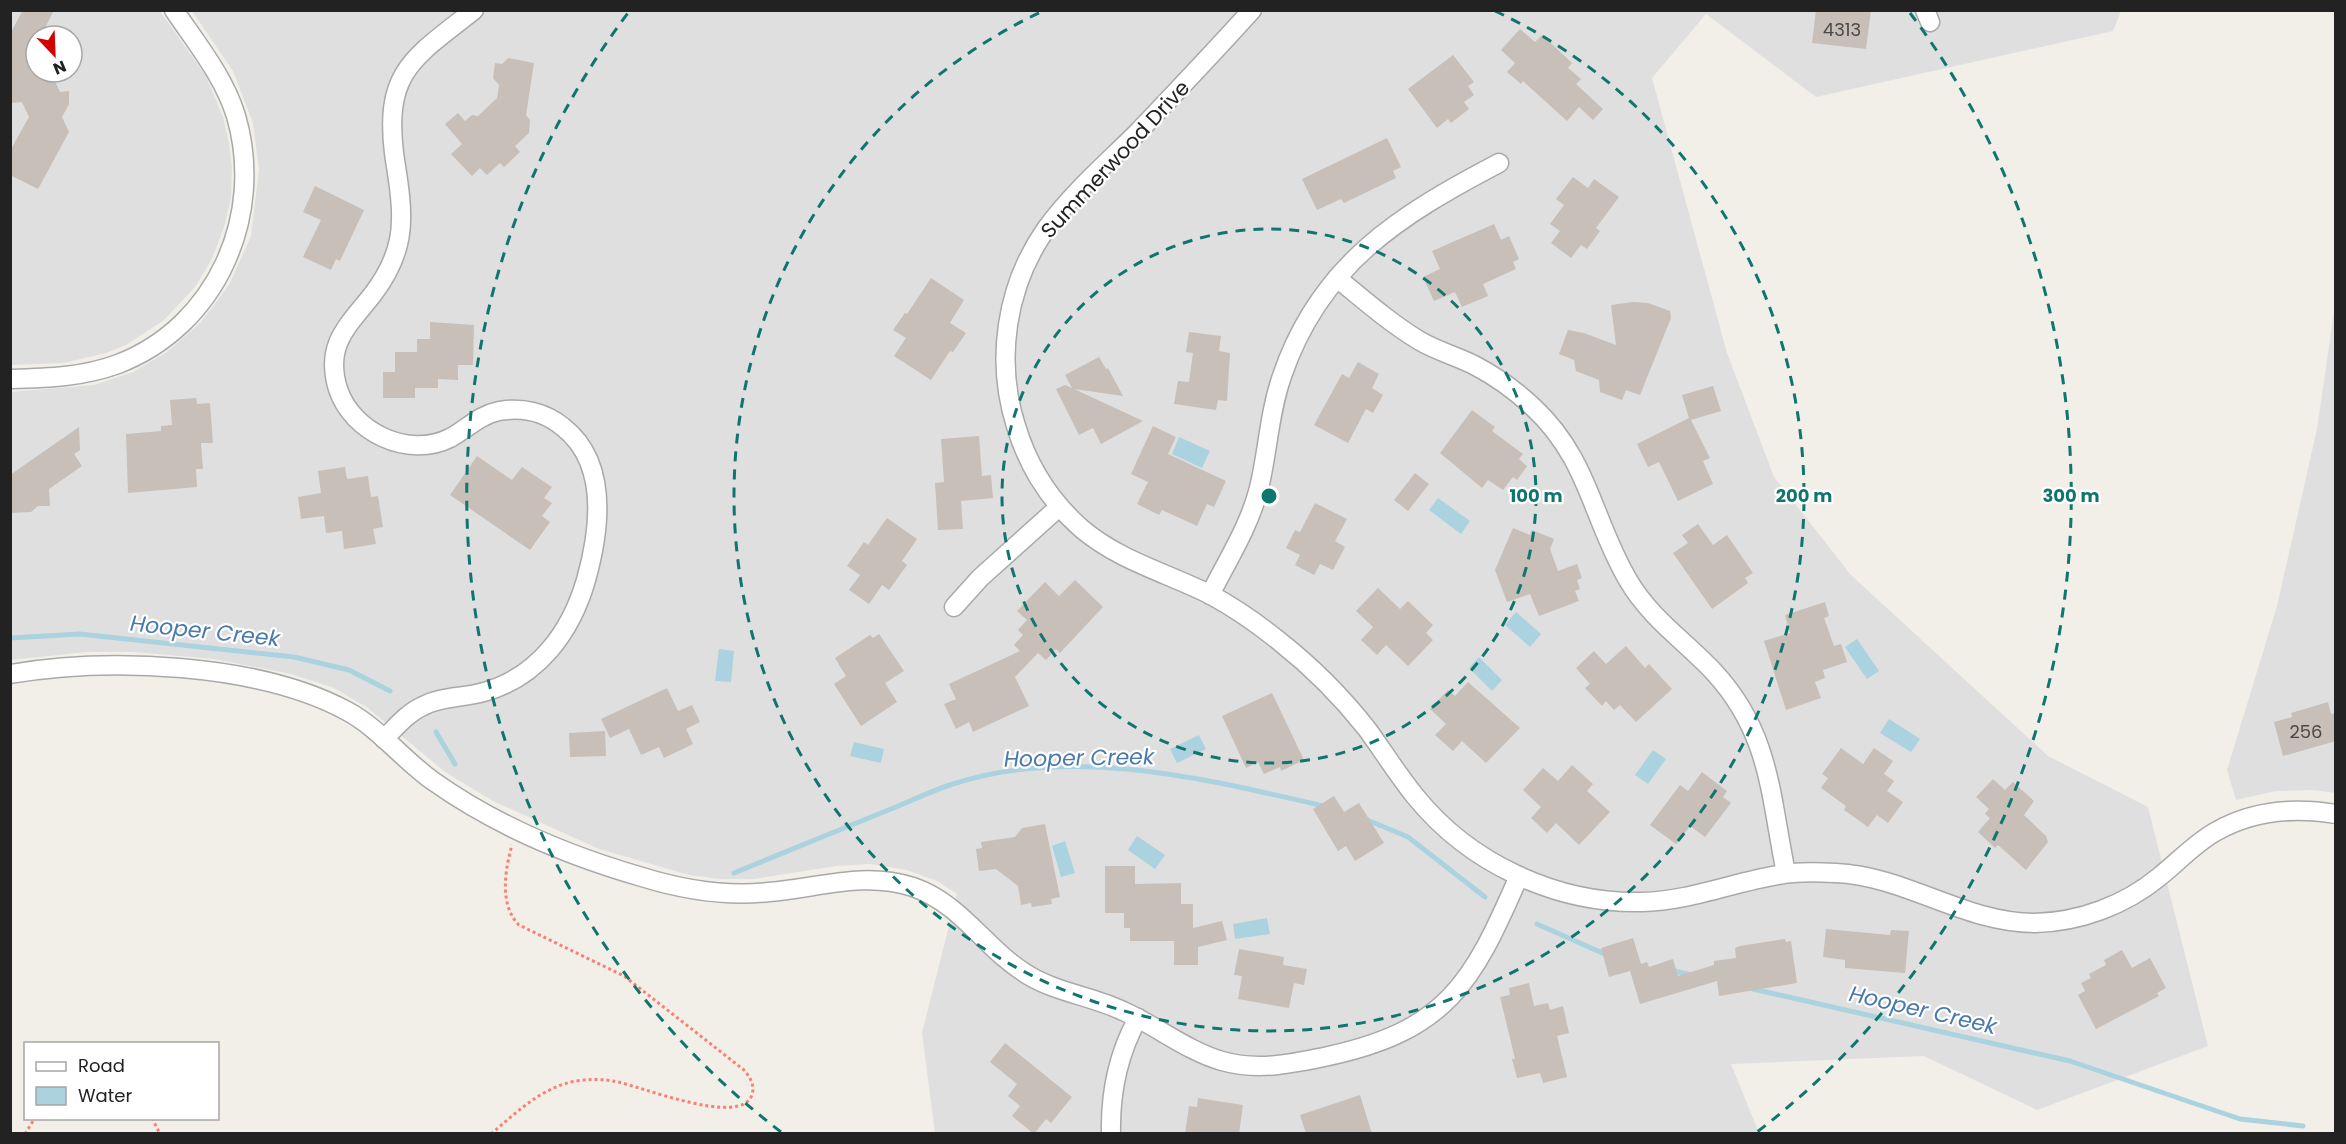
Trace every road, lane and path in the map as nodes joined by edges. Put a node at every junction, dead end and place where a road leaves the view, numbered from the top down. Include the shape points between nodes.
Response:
1 (474, 10) edge
2 (1252, 10) edge
3 (176, 12) edge
4 (1499, 163) dead end
5 (1337, 278) junction
6 (10, 379) edge
7 (1059, 507) junction
8 (1210, 595) junction
9 (954, 607) dead end
10 (10, 674) edge
11 (384, 739) junction
12 (2336, 814) edge
13 (516, 829) junction
14 (1786, 873) junction
15 (1519, 876) junction
16 (1138, 1018) junction
17 (34, 1120) edge
18 (153, 1120) edge
19 (26, 1134) edge
20 (160, 1134) edge
21 (491, 1134) edge
22 (1111, 1134) edge

1 - 11 street via 419,54 397,87 391,118 401,231 384,278 339,336 335,375 352,415 365,427 396,442 440,442 498,411 528,411 558,423 582,445 592,467 596,489 594,542 577,608 539,662 497,688 419,707
2 - 7 street, Summerwood Drive via 1065,206 1036,245 1018,284 1005,358 1011,411 1031,464
3 - 6 street via 221,81 240,133 245,170 243,208 226,262 215,284 186,320 137,356 76,376
4 - 5 street via 1402,217
5 - 8 street via 1290,355 1276,395 1254,506
5 - 14 street via 1403,330 1494,377 1522,397 1552,427 1585,479 1609,544 1629,583 1658,620 1714,672 1746,715 1767,764
7 - 8 street, Summerwood Drive via 1104,546
7 - 9 street via 980,578
8 - 15 street, Summerwood Drive via 1266,630 1319,676 1346,703 1434,818 1477,853
10 - 11 street via 118,666 163,667 251,679 327,701 350,712
11 - 13 street via 433,781
12 - 14 street, Summerwood Drive via 2286,810 2239,820 2200,841 2137,893 2092,914 2056,921 2036,923 1980,916 1904,885 1847,873
13 - 16 street via 607,866 688,889 774,892 858,879 910,886 954,908 1011,963 1038,981
13 - 21 path via 506,872 512,918 542,938 624,976 744,1070 753,1089 749,1101 722,1109 613,1081 576,1081 531,1100
14 - 15 street, Summerwood Drive via 1672,899 1641,902 1580,896
15 - 16 street via 1492,939 1468,979 1428,1017 1380,1043 1295,1063 1250,1066 1202,1054
16 - 22 street via 1120,1055
17 - 19 path
18 - 20 path

